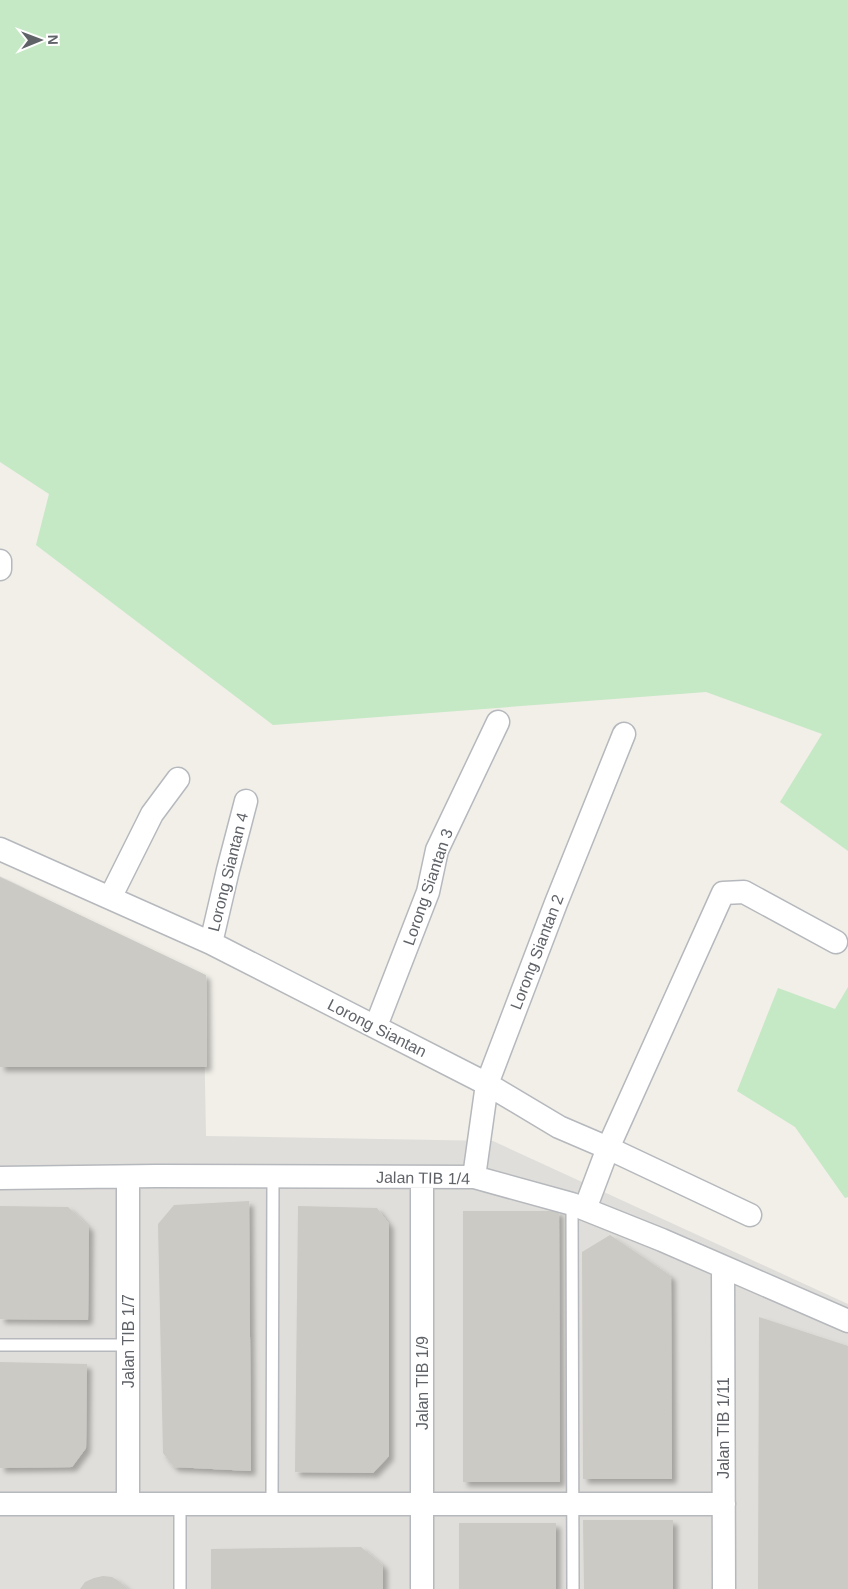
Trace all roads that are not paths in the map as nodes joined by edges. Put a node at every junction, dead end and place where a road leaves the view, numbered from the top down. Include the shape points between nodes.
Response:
1 (0, 562) edge
2 (0, 568) edge
3 (498, 722) dead end
4 (624, 734) dead end
5 (178, 779) dead end
6 (246, 801) dead end
7 (0, 849) edge
8 (110, 898) junction
9 (836, 942) dead end
10 (210, 944) junction
11 (376, 1026) junction
12 (487, 1084) junction
13 (608, 1148) junction
14 (128, 1177) junction
15 (273, 1177) junction
16 (422, 1177) junction
17 (0, 1178) edge
18 (474, 1178) junction
19 (579, 1207) junction
20 (750, 1215) dead end
21 (723, 1267) junction
22 (848, 1321) edge
23 (0, 1344) edge
24 (128, 1344) junction
25 (0, 1504) edge
26 (128, 1504) junction
27 (180, 1504) junction
28 (272, 1504) junction
29 (422, 1504) junction
30 (574, 1504) junction
31 (724, 1504) junction
32 (180, 1589) edge
33 (422, 1589) edge
34 (573, 1589) edge
35 (724, 1589) edge

1 - 2 street
3 - 11 street, Lorong Siantan 3 via 437,850 428,892
4 - 12 street, Lorong Siantan 2
5 - 8 street via 152,814
6 - 10 street, Lorong Siantan 4
7 - 8 street, Lorong Siantan
8 - 10 street, Lorong Siantan
9 - 13 street via 744,892 724,893
10 - 11 street, Lorong Siantan
11 - 12 street, Lorong Siantan
12 - 13 street, Lorong Siantan via 559,1127
12 - 18 street, Lorong Siantan 2
13 - 19 street
13 - 20 street, Lorong Siantan
14 - 15 street, Jalan TIB 1/4
14 - 17 street, Jalan TIB 1/4
14 - 24 street, Jalan TIB 1/7
15 - 16 street, Jalan TIB 1/4
15 - 28 lane
16 - 18 street, Jalan TIB 1/4
16 - 29 street, Jalan TIB 1/9
18 - 19 street, Jalan TIB 1/4
19 - 21 street, Jalan TIB 1/4
19 - 30 lane
21 - 22 street, Jalan TIB 1/4
21 - 31 street, Jalan TIB 1/11
23 - 24 lane
24 - 26 street, Jalan TIB 1/7
25 - 26 street
26 - 27 street
27 - 28 street
27 - 32 lane
28 - 29 street
29 - 30 street
29 - 33 street, Jalan TIB 1/9
30 - 31 street
30 - 34 lane
31 - 35 street, Jalan TIB 1/11

